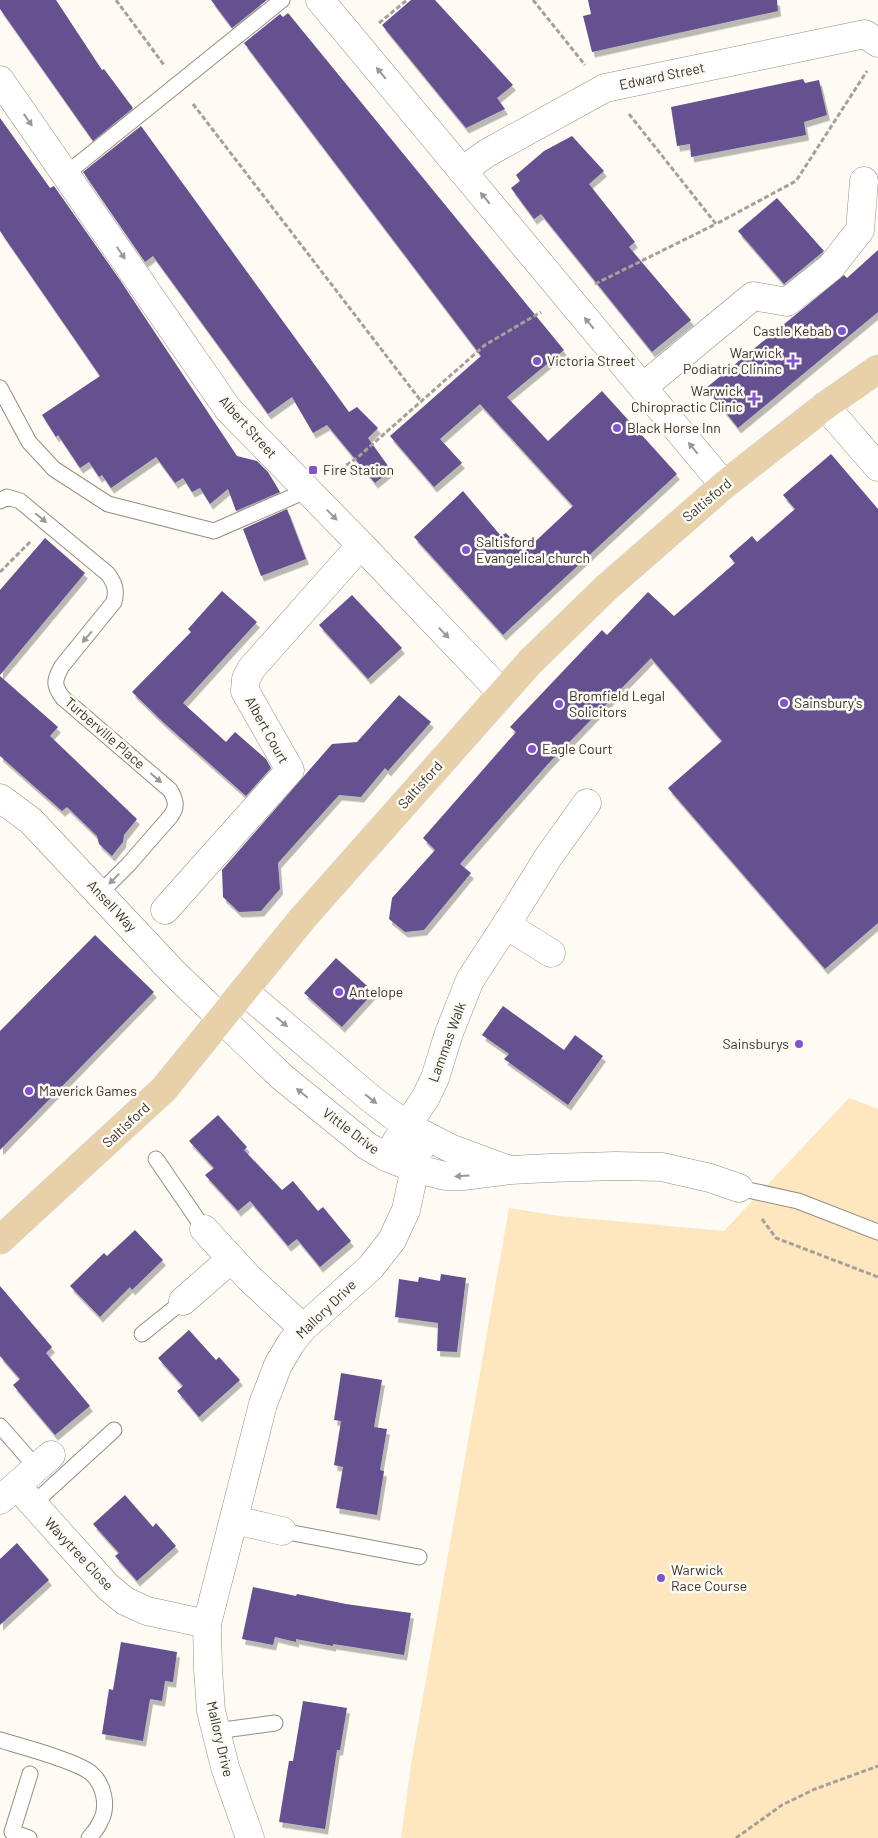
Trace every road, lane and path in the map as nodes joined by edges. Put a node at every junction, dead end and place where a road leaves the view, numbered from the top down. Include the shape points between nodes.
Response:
1 (116, 0) edge
2 (282, 0) edge
3 (320, 0) edge
4 (406, 0) edge
5 (533, 0) edge
6 (373, 28) dead end
7 (878, 43) edge
8 (584, 65) dead end
9 (866, 71) dead end
10 (0, 80) edge
11 (177, 83) junction
12 (625, 110) dead end
13 (462, 171) junction
14 (66, 174) junction
15 (864, 182) dead end
16 (716, 224) junction
17 (595, 284) dead end
18 (539, 313) dead end
19 (878, 369) edge
20 (643, 387) junction
21 (0, 388) edge
22 (421, 400) junction
23 (825, 406) junction
24 (358, 457) dead end
25 (878, 467) edge
26 (724, 485) junction
27 (308, 490) junction
28 (0, 501) edge
29 (361, 545) junction
30 (502, 694) junction
31 (0, 798) edge
32 (587, 802) dead end
33 (100, 893) junction
34 (165, 910) dead end
35 (506, 925) junction
36 (551, 953) dead end
37 (244, 991) junction
38 (222, 1018) junction
39 (414, 1130) junction
40 (386, 1157) junction
41 (156, 1159) dead end
42 (414, 1168) junction
43 (511, 1170) junction
44 (739, 1188) joint
45 (757, 1217) dead end
46 (204, 1229) joint
47 (878, 1232) edge
48 (0, 1240) edge
49 (231, 1259) junction
50 (878, 1277) edge
51 (183, 1301) joint
52 (303, 1328) junction
53 (142, 1334) dead end
54 (0, 1426) edge
55 (114, 1430) dead end
56 (44, 1461) joint
57 (17, 1497) edge
58 (235, 1520) junction
59 (282, 1530) joint
60 (419, 1556) dead end
61 (207, 1624) junction
62 (275, 1723) dead end
63 (216, 1731) junction
64 (0, 1740) edge
65 (878, 1766) edge
66 (30, 1774) dead end
67 (29, 1838) edge
68 (89, 1838) edge
69 (250, 1838) edge
70 (736, 1838) edge

1 - 11 path
2 - 11 lane
13 -> 3 street
4 - 6 path
5 - 8 path
7 - 13 street, Edward Street via 865,34 605,88 487,153
9 - 16 path via 796,181
10 -> 14 street, Albert Street
11 - 14 lane
11 - 22 path
12 - 16 path
20 -> 13 street
14 -> 27 street, Albert Street via 228,409
15 - 20 street via 860,230 831,267 787,302 753,296
16 - 17 path
18 - 22 path via 485,345
19 - 23 main road, Saltisford
26 -> 20 street
21 - 27 lane via 29,442 54,469 108,504 214,531
22 - 24 path
23 - 25 street
23 - 26 main road, Saltisford
26 - 30 main road, Saltisford via 606,588
27 -> 29 street, Albert Street
28 -> 33 lane, Turberville Place via 7,497 20,501 108,574 114,583 114,602 62,666 56,678 56,689 170,790 176,799 176,810
29 -> 30 street, Albert Street
29 - 34 street, Albert Court via 251,669 246,679 251,703 290,770
30 - 37 main road, Saltisford via 302,920
31 - 33 street, Ansell Way via 31,820
32 - 35 street, Lammas Walk
33 - 38 street, Ansell Way via 173,972
35 - 36 street
35 - 39 street, Lammas Walk via 470,980
37 - 38 main road, Saltisford
37 -> 39 street, Vittle Drive via 370,1098
40 -> 38 street, Vittle Drive via 367,1146 282,1077
38 - 48 main road, Saltisford via 164,1089
39 - 40 street, Lammas Walk
39 - 42 street, Mallory Drive
39 - 43 street, Vittle Drive via 452,1149
40 - 42 street, Vittle Drive
41 - 46 lane
43 -> 42 street, Vittle Drive via 445,1176
42 - 52 street, Mallory Drive via 406,1210 392,1240 371,1267
43 - 44 street, Vittle Drive via 662,1167
44 - 47 lane via 798,1200
45 - 50 path via 764,1220 776,1238
46 - 49 street
49 - 51 street
49 - 52 street
51 - 53 lane
52 - 58 street, Mallory Drive via 291,1343 270,1384
54 - 56 lane
55 - 57 lane
56 - 57 street
57 - 61 street, Wavytree Close via 125,1601 147,1611
58 - 59 street
58 - 61 street, Mallory Drive
59 - 60 lane
61 - 63 street, Mallory Drive via 211,1711
62 - 63 lane
63 - 69 street, Mallory Drive
64 - 68 lane via 91,1773 105,1802 101,1822
65 - 70 path via 782,1805
66 - 67 lane via 12,1832

